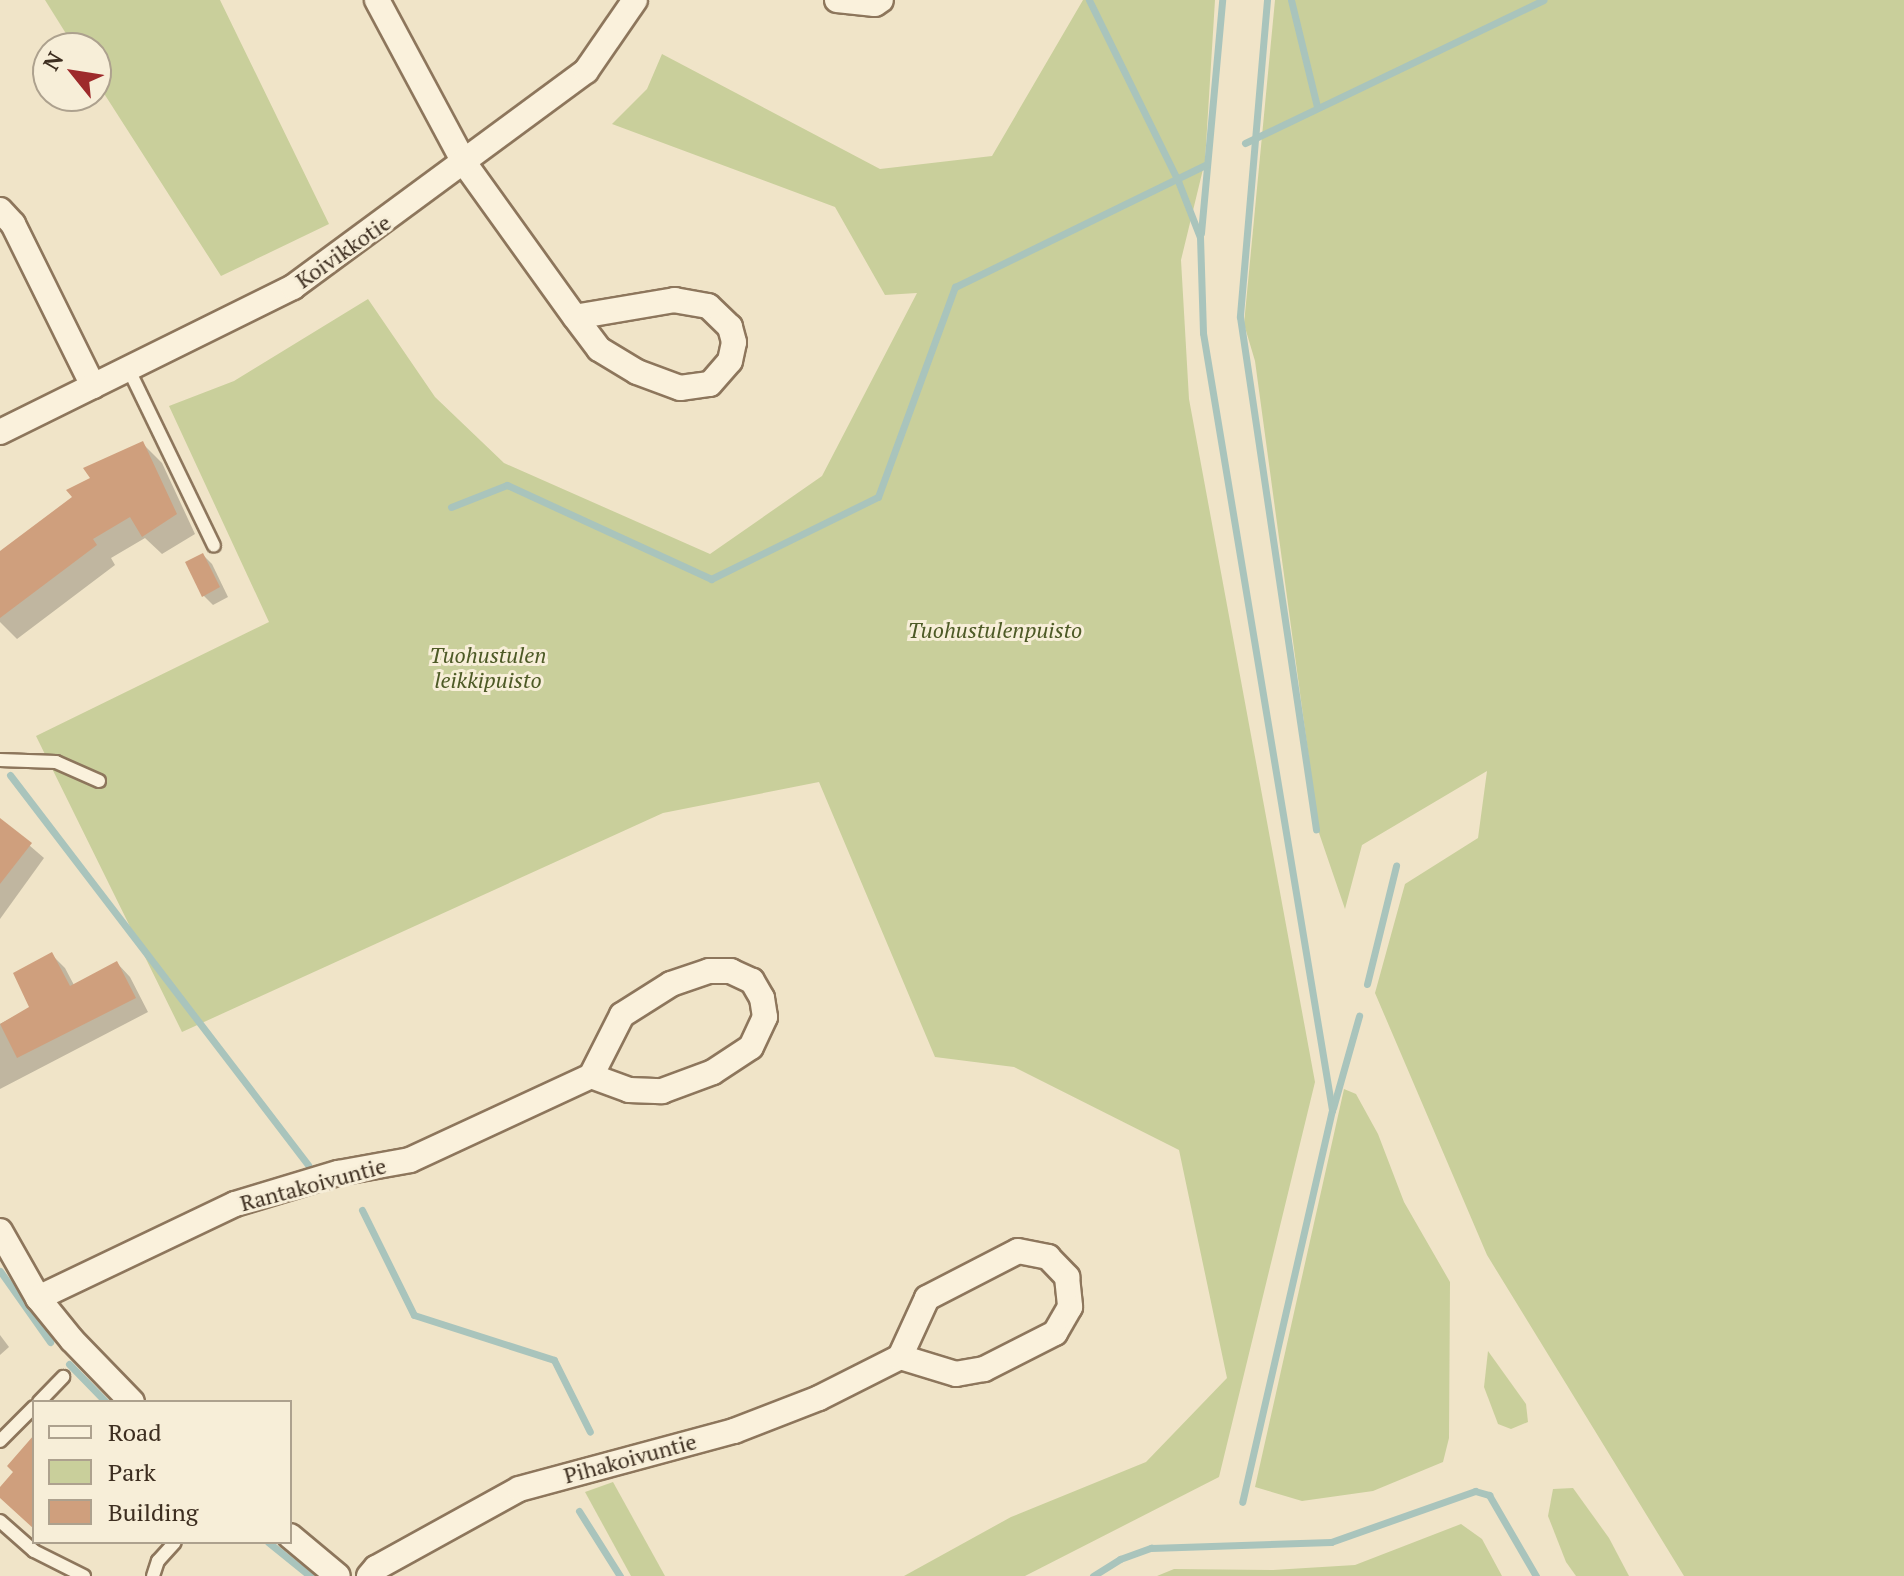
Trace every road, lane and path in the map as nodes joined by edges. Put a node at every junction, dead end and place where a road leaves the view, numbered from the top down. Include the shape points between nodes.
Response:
1 (377, 0) edge
2 (635, 0) edge
3 (837, 0) edge
4 (881, 0) edge
5 (465, 164) junction
6 (0, 210) edge
7 (575, 317) junction
8 (129, 370) junction
9 (93, 386) junction
10 (0, 432) edge
11 (214, 546) dead end
12 (0, 760) edge
13 (99, 781) dead end
14 (591, 1076) junction
15 (0, 1231) edge
16 (38, 1298) junction
17 (900, 1357) junction
18 (63, 1377) dead end
19 (41, 1400) edge
20 (130, 1400) edge
21 (32, 1409) edge
22 (0, 1441) edge
23 (0, 1521) edge
24 (292, 1538) edge
25 (173, 1544) edge
26 (84, 1576) edge
27 (153, 1576) edge
28 (338, 1576) edge
29 (369, 1576) edge

1 - 5 street
2 - 5 street, Koivikkotie via 586,71
3 - 4 street
5 - 7 street
5 - 8 street, Koivikkotie via 293,287
6 - 9 street via 13,224
7 - 7 street via 599,349 637,372 680,388 710,384 730,361 730,327 708,306 675,300
8 - 9 street, Koivikkotie
8 - 11 lane
9 - 10 street, Koivikkotie
12 - 13 lane via 56,762
14 - 14 street via 629,1090 662,1091 713,1072 751,1047 765,1017 762,998 752,981 731,971 709,971 671,984 622,1015
14 - 16 street, Rantakoivuntie via 410,1160 338,1173 235,1204
15 - 16 street
16 - 20 street
17 - 17 street via 956,1374 984,1369 1055,1333 1070,1307 1067,1277 1048,1257 1018,1251 977,1269 927,1298
17 - 29 street, Pihakoivuntie via 819,1398 734,1431 519,1489
18 - 19 lane
21 - 22 lane
23 - 26 lane via 34,1551
24 - 28 street
25 - 27 lane

